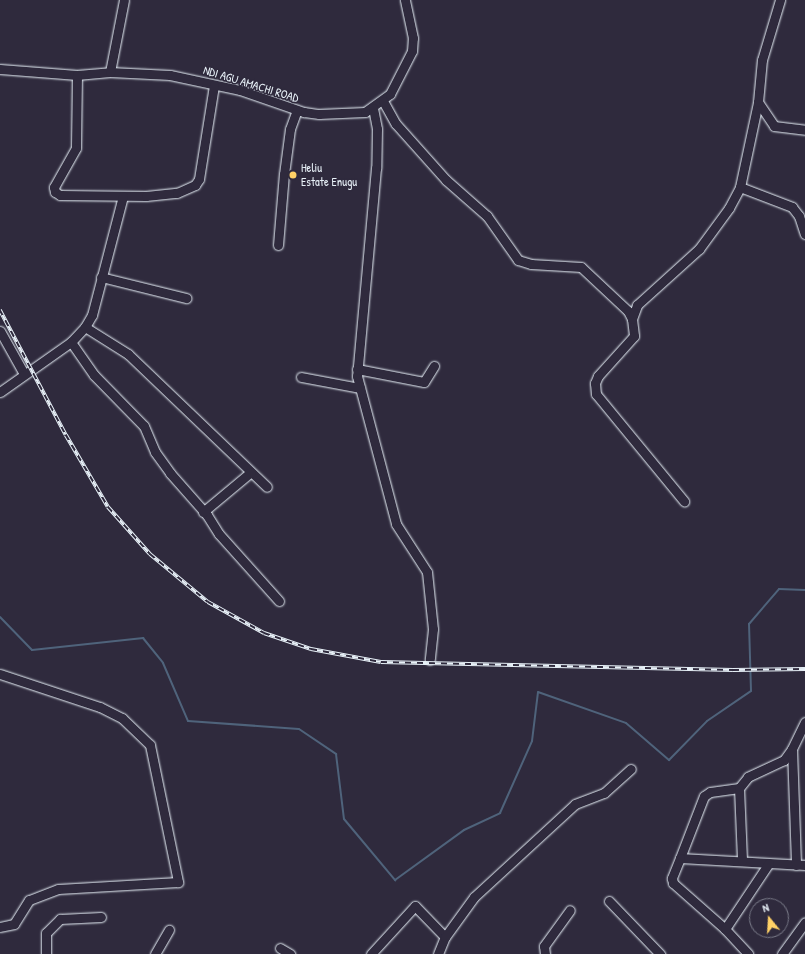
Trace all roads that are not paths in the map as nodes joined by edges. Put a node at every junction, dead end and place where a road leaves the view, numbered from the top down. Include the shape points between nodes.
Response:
1 (124, 0) edge
2 (405, 0) edge
3 (780, 0) edge
4 (0, 69) edge
5 (110, 72) junction
6 (76, 75) junction
7 (214, 85) junction
8 (382, 101) junction
9 (758, 102) junction
10 (373, 108) junction
11 (297, 110) junction
12 (805, 130) edge
13 (740, 187) junction
14 (123, 196) junction
15 (801, 213) edge
16 (805, 234) edge
17 (278, 245) dead end
18 (101, 277) junction
19 (186, 298) dead end
20 (637, 305) junction
21 (624, 306) junction
22 (632, 319) junction
23 (85, 327) junction
24 (0, 331) edge
25 (71, 342) junction
26 (434, 366) dead end
27 (357, 369) junction
28 (24, 374) junction
29 (301, 377) dead end
30 (360, 388) junction
31 (0, 392) edge
32 (251, 472) junction
33 (267, 488) dead end
34 (684, 501) dead end
35 (203, 512) junction
36 (279, 601) dead end
37 (430, 660) dead end
38 (0, 674) edge
39 (805, 722) edge
40 (792, 749) junction
41 (631, 769) dead end
42 (739, 788) junction
43 (680, 858) junction
44 (742, 862) junction
45 (769, 863) junction
46 (800, 865) edge
47 (609, 901) dead end
48 (570, 910) dead end
49 (101, 917) dead end
50 (805, 922) edge
51 (0, 927) edge
52 (725, 929) junction
53 (169, 930) dead end
54 (445, 937) junction
55 (280, 948) dead end
56 (46, 954) edge
57 (155, 954) edge
58 (290, 954) edge
59 (371, 954) edge
60 (438, 954) edge
61 (545, 954) edge
62 (660, 954) edge
63 (748, 954) edge
64 (782, 954) edge

1 - 5 street
2 - 8 street, NDI AGU AMACHI ROAD via 413,38 412,51 404,62 398,80
3 - 9 street via 762,60
4 - 6 street, NDI AGU AMACHI ROAD
5 - 6 street, NDI AGU AMACHI ROAD
5 - 7 street, NDI AGU AMACHI ROAD via 170,75
6 - 14 street via 76,148 54,187 55,192 60,195
7 - 11 street, NDI AGU AMACHI ROAD via 240,90
7 - 14 street via 199,179 195,185 177,193
8 - 10 street, NDI AGU AMACHI ROAD
8 - 21 street via 396,124 446,180 487,216 518,260 531,264 581,267
9 - 12 street via 774,126
9 - 13 street
10 - 11 street, NDI AGU AMACHI ROAD via 356,113 319,114
10 - 27 street via 377,129 376,168
11 - 17 street via 290,129
13 - 15 street via 784,203
13 - 20 street via 729,208 699,249
14 - 18 street
15 - 16 street
18 - 19 street
18 - 23 street via 92,315
20 - 21 street
20 - 22 street
21 - 22 street
22 - 34 street via 634,336 598,376 595,383 596,394
23 - 25 street
23 - 32 street via 128,354
24 - 28 street
25 - 28 street
25 - 35 street via 94,375 144,426 155,452
26 - 27 street via 424,382
27 - 30 street
28 - 31 street
29 - 30 street
30 - 37 street via 396,524 427,572 433,629
32 - 33 street
32 - 35 street
35 - 36 street via 219,534
38 - 51 street via 100,707 122,718 150,745 178,882 58,890 29,900 14,924
39 - 40 street
40 - 42 street via 784,760 748,777
40 - 46 street
41 - 54 street via 604,793 574,804 474,897
42 - 43 street via 710,792 704,796
42 - 44 street
43 - 44 street
43 - 52 street via 672,878 673,883
44 - 45 street
45 - 46 street
45 - 52 street
47 - 62 street
48 - 61 street via 544,946
49 - 56 street via 60,919 46,933
50 - 64 street
52 - 63 street
53 - 57 street
54 - 59 street via 415,906
54 - 60 street
55 - 58 street

